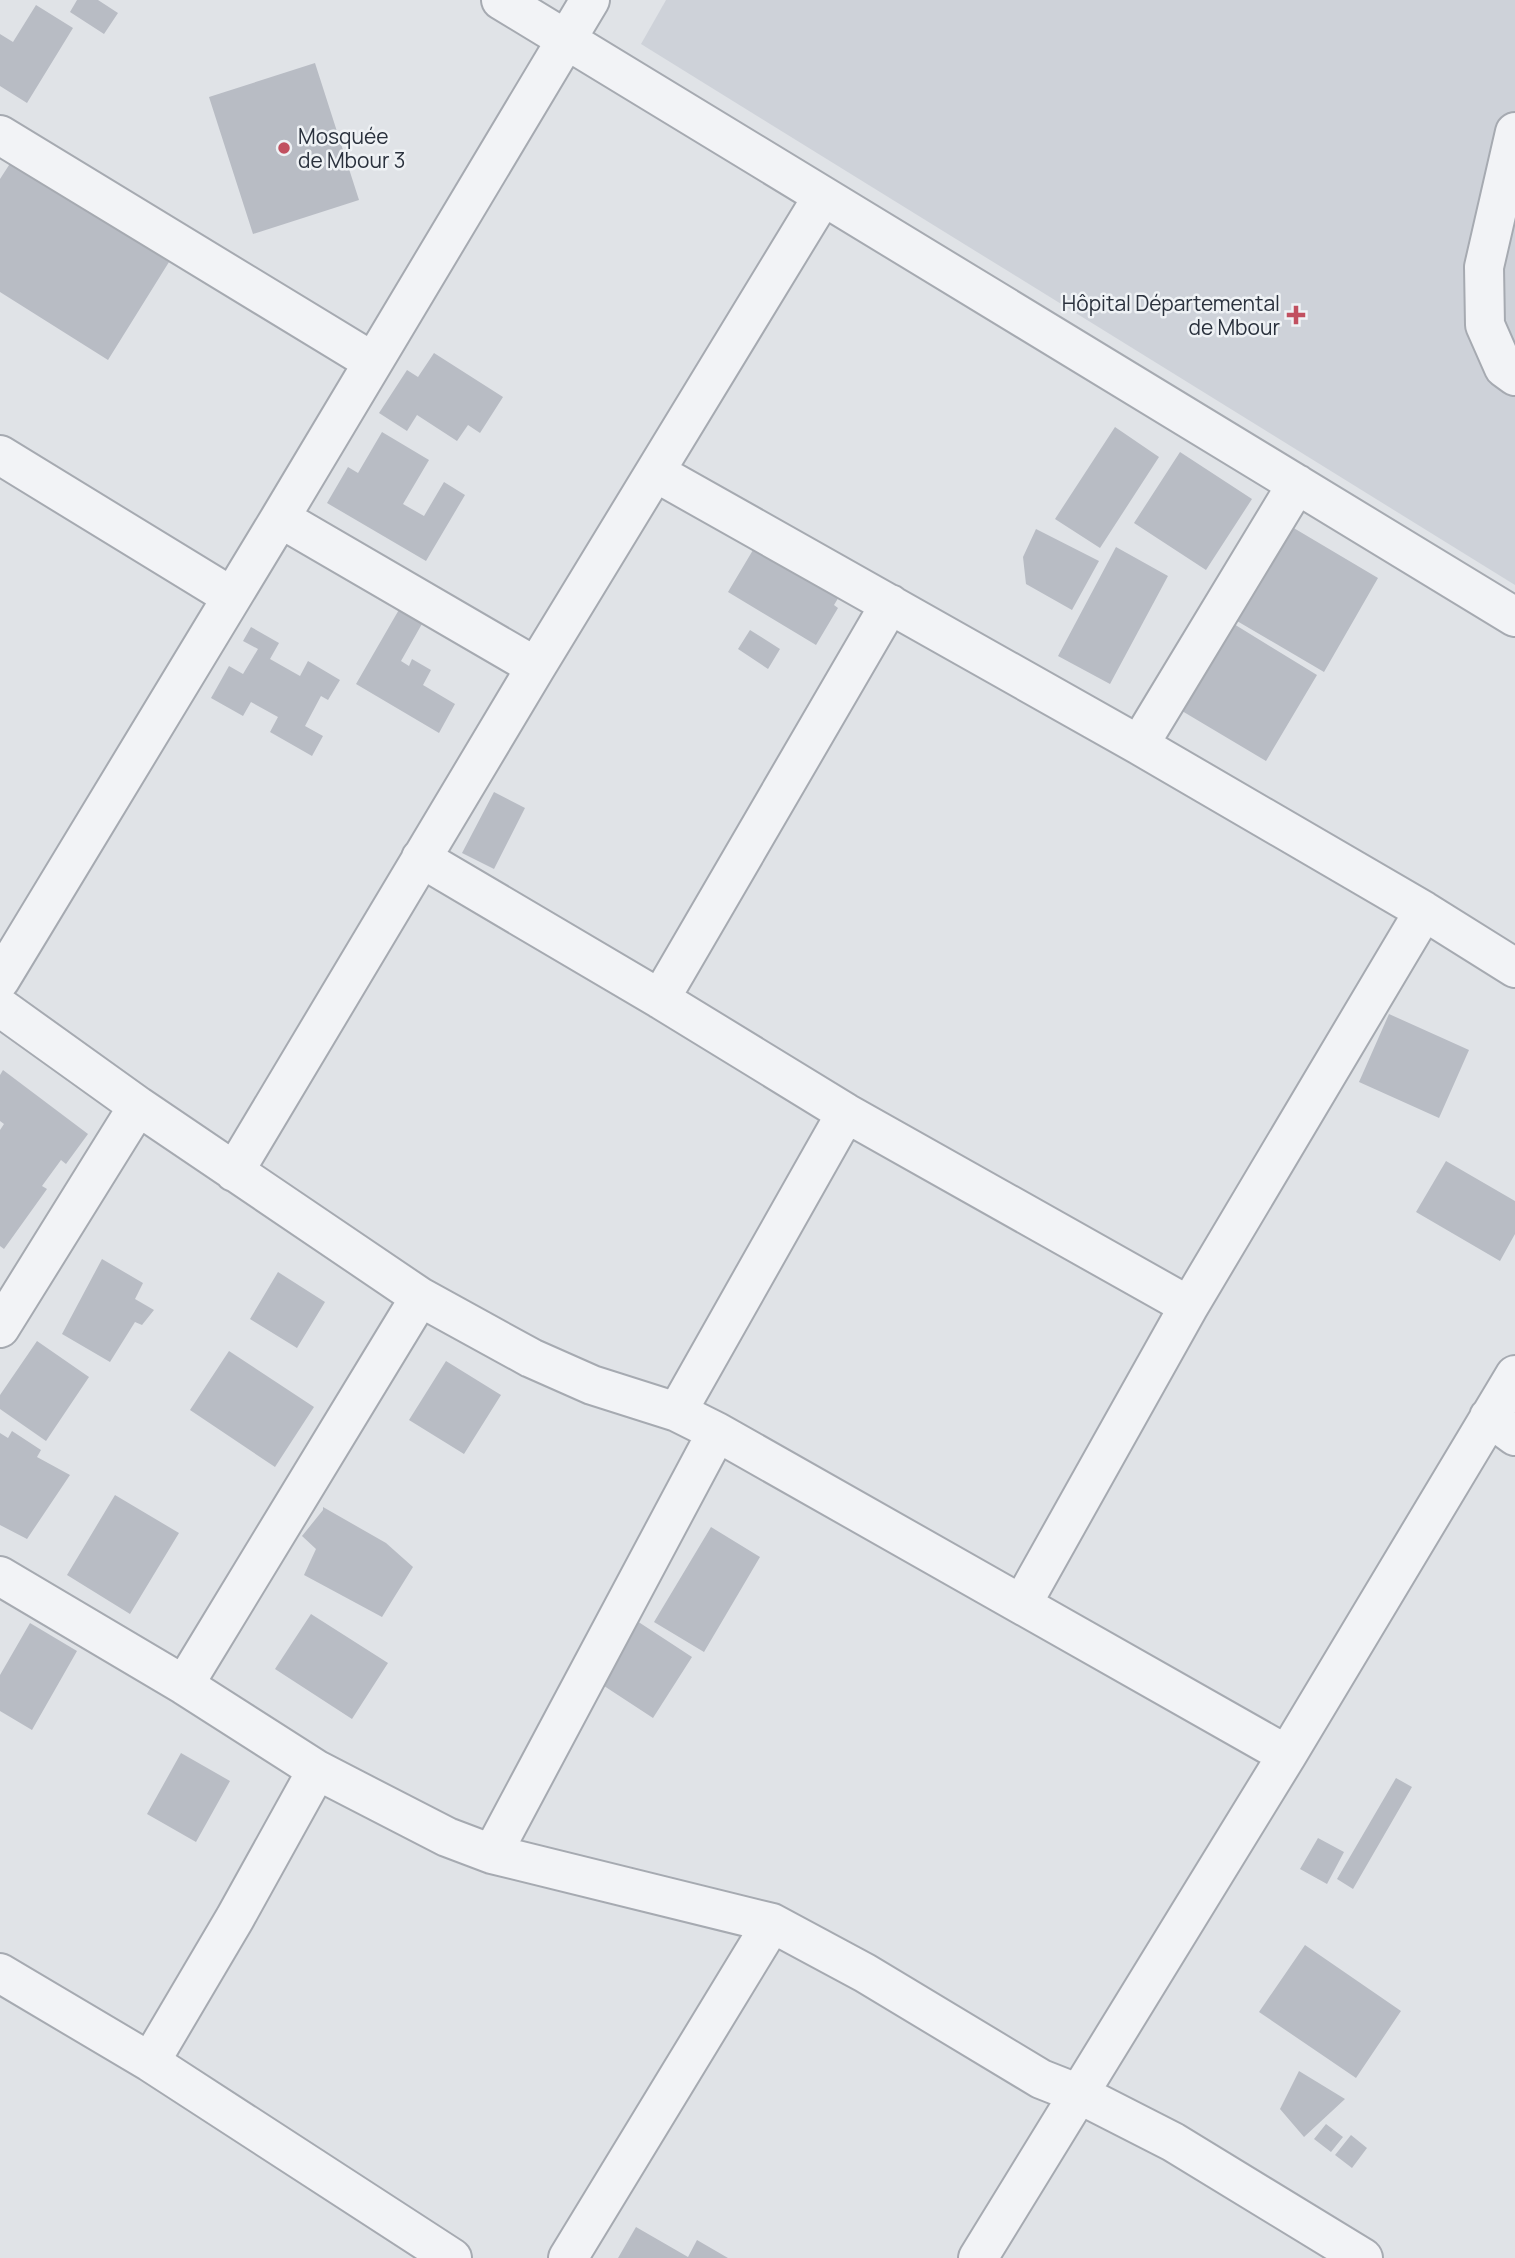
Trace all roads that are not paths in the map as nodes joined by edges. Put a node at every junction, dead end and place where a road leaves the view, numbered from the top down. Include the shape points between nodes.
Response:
1 (501, 0) edge
2 (590, 0) edge
3 (566, 40) junction
4 (1515, 131) edge
5 (0, 135) edge
6 (823, 196) junction
7 (373, 362) junction
8 (1515, 376) edge
9 (0, 455) edge
10 (655, 472) junction
11 (1297, 484) junction
12 (281, 518) junction
13 (232, 597) junction
14 (890, 604) junction
15 (1515, 617) edge
16 (536, 667) junction
17 (1139, 745) junction
18 (421, 858) junction
19 (1424, 911) junction
20 (1515, 968) edge
21 (0, 980) edge
22 (660, 999) junction
23 (0, 1007) edge
24 (138, 1106) junction
25 (846, 1113) junction
26 (234, 1172) junction
27 (420, 1297) junction
28 (1189, 1306) junction
29 (0, 1328) edge
30 (1515, 1375) edge
31 (677, 1412) junction
32 (1502, 1426) edge
33 (717, 1432) junction
34 (0, 1576) edge
35 (1022, 1604) junction
36 (184, 1685) junction
37 (1287, 1755) junction
38 (317, 1770) junction
39 (492, 1854) junction
40 (772, 1923) junction
41 (0, 1973) edge
42 (150, 2062) junction
43 (1079, 2094) junction
44 (452, 2258) edge
45 (568, 2258) edge
46 (978, 2258) edge
47 (1363, 2258) edge

1 - 3 street
2 - 3 street
3 - 6 street
3 - 7 street
4 - 8 street via 1484,279 1485,325 1504,368
5 - 7 street
6 - 10 street
6 - 11 street
7 - 12 street
9 - 13 street
10 - 14 street
10 - 16 street
11 - 15 street
11 - 17 street
12 - 13 street
12 - 16 street
13 - 21 street
14 - 17 street
14 - 22 street
16 - 18 street
17 - 19 street
18 - 22 street
18 - 26 street
19 - 20 street
19 - 28 street
22 - 25 street
23 - 24 street
24 - 26 street
24 - 29 street
25 - 28 street
25 - 31 street
26 - 27 street
27 - 31 street via 531,1358 592,1385
27 - 36 street
28 - 35 street
30 - 32 street
31 - 33 street
32 - 37 street
33 - 35 street
33 - 39 street
34 - 36 street
35 - 37 street
36 - 38 street
37 - 43 street
38 - 39 street via 410,1819
38 - 42 street
39 - 40 street
40 - 43 street via 1041,2079
40 - 45 street
41 - 42 street
42 - 44 street
43 - 46 street
43 - 47 street via 1174,2142

